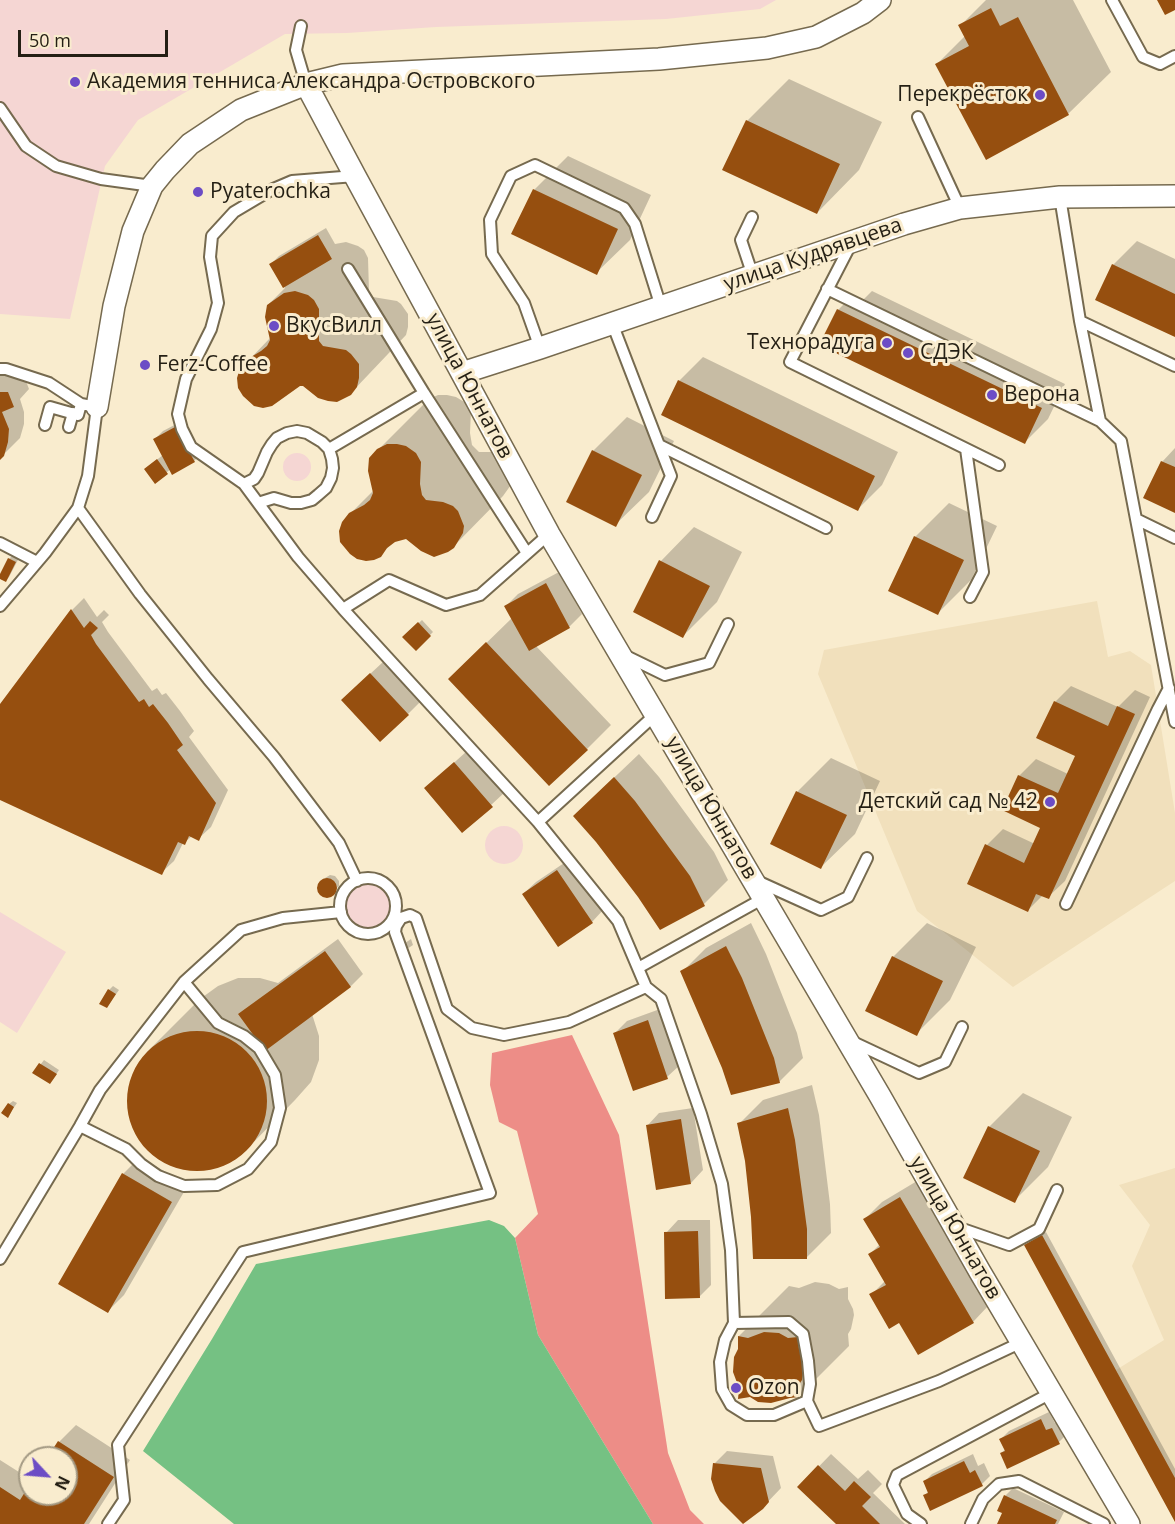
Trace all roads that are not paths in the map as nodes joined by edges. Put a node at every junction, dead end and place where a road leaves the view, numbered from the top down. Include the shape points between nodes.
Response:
1 (880, 0) edge
2 (1112, 0) edge
3 (302, 26) dead end
4 (1175, 56) edge
5 (306, 84) junction
6 (0, 108) edge
7 (918, 117) dead end
8 (355, 176) junction
9 (152, 186) junction
10 (1175, 196) edge
11 (1060, 197) junction
12 (960, 208) junction
13 (752, 217) dead end
14 (852, 242) junction
15 (348, 269) dead end
16 (753, 276) junction
17 (828, 289) junction
18 (660, 307) junction
19 (1080, 321) junction
20 (612, 323) junction
21 (540, 348) junction
22 (1175, 366) edge
23 (0, 369) edge
24 (462, 373) junction
25 (424, 393) junction
26 (89, 406) junction
27 (73, 413) junction
28 (1100, 421) junction
29 (45, 425) dead end
30 (69, 427) dead end
31 (659, 445) junction
32 (966, 448) junction
33 (329, 449) junction
34 (999, 465) dead end
35 (244, 484) junction
36 (258, 503) junction
37 (78, 508) junction
38 (651, 518) dead end
39 (1136, 519) junction
40 (826, 528) dead end
41 (549, 534) junction
42 (1175, 538) edge
43 (0, 543) edge
44 (526, 554) junction
45 (37, 562) junction
46 (970, 597) dead end
47 (0, 606) edge
48 (343, 609) junction
49 (728, 624) dead end
50 (620, 652) junction
51 (1172, 689) edge
52 (656, 714) junction
53 (1175, 722) edge
54 (538, 822) junction
55 (867, 858) dead end
56 (753, 879) junction
57 (357, 880) junction
58 (764, 898) junction
59 (1066, 904) dead end
60 (341, 912) junction
61 (392, 926) junction
62 (638, 968) junction
63 (184, 982) junction
64 (646, 987) junction
65 (963, 1027) dead end
66 (847, 1040) junction
67 (80, 1126) junction
68 (1058, 1190) dead end
69 (954, 1226) junction
70 (0, 1259) edge
71 (734, 1323) junction
72 (1022, 1342) junction
73 (1051, 1393) junction
74 (807, 1401) junction
75 (108, 1524) edge
76 (921, 1524) edge
77 (971, 1524) edge
78 (1104, 1524) edge
79 (1129, 1524) edge

1 - 5 street via 816,37 767,48 659,59 343,75
2 - 4 lane via 1143,57 1160,64
3 - 5 lane via 296,50
5 - 8 street, улица Юннатов
5 - 9 street via 241,110 190,144
6 - 9 lane via 26,147 56,166 102,179
7 - 12 lane
8 - 24 street, улица Юннатов
8 - 35 lane via 292,181 234,212 212,236 210,257 218,303 211,329 186,379 178,414 191,447
9 - 26 street via 133,231
10 - 11 street, улица Кудрявцева
11 - 12 street, улица Кудрявцева
11 - 19 lane
12 - 14 street, улица Кудрявцева
13 - 16 lane via 741,240
14 - 16 street, улица Кудрявцева
14 - 17 lane
15 - 25 lane
16 - 18 street, улица Кудрявцева
17 - 28 lane
17 - 32 lane via 790,362
18 - 20 street, улица Кудрявцева
18 - 21 lane via 635,224 624,208 535,165 511,176 490,220 492,254 524,303
19 - 22 lane
19 - 28 lane
20 - 21 street, улица Кудрявцева
20 - 31 lane
21 - 24 street, улица Кудрявцева
23 - 26 lane via 49,383
24 - 41 street, улица Юннатов
25 - 33 lane
25 - 44 lane
26 - 27 lane via 78,415
26 - 37 lane via 88,476
27 - 29 lane via 50,407
27 - 30 lane
28 - 39 lane via 1121,441
31 - 38 lane via 671,476
31 - 40 lane
32 - 34 lane
32 - 46 lane via 982,572
33 - 35 lane via 307,433 287,433 272,444 254,479
33 - 36 lane via 331,478 312,500 291,503 274,498
35 - 36 lane
36 - 48 lane
37 - 45 lane
37 - 57 lane via 140,594 339,843
39 - 42 lane
39 - 51 lane
41 - 44 lane
41 - 50 street, улица Юннатов
43 - 45 lane
44 - 48 lane via 480,595 446,605 389,580
45 - 47 lane
48 - 54 lane
49 - 50 lane via 709,663 665,675
50 - 52 street, улица Юннатов
51 - 53 lane
51 - 59 lane
52 - 54 lane
52 - 56 street, улица Юннатов
54 - 62 lane via 618,921
55 - 56 lane via 848,897 821,910
56 - 58 street, улица Юннатов
57 - 60 lane via 342,896
57 - 61 lane via 368,878 388,886 396,906
58 - 62 lane
58 - 66 street, улица Юннатов
60 - 61 lane via 349,927 358,933 380,932
60 - 63 lane via 283,918 241,930
61 - 64 lane via 410,915 416,918 447,1009 472,1028 504,1035 569,1022
61 - 75 lane via 490,1193 243,1252 118,1445 124,1500
62 - 64 lane
63 - 67 lane via 100,1090
63 - 67 lane via 219,1023 259,1048 275,1076 280,1108 270,1142 248,1169 217,1185 184,1186 158,1176 126,1149
64 - 71 lane via 661,999 722,1184 731,1250
65 - 66 lane via 945,1062 919,1073
66 - 69 street, улица Юннатов
67 - 70 lane
68 - 69 lane via 1039,1229 1009,1245
69 - 72 street, улица Юннатов
71 - 74 lane via 789,1322 803,1334 810,1384
71 - 74 lane via 720,1362 722,1389 731,1405 747,1414 774,1415
72 - 73 street, улица Юннатов
72 - 74 lane via 939,1381 819,1426
73 - 76 lane via 897,1475 894,1485 907,1514
73 - 79 street, улица Юннатов
77 - 78 lane via 983,1498 999,1484 1018,1481

